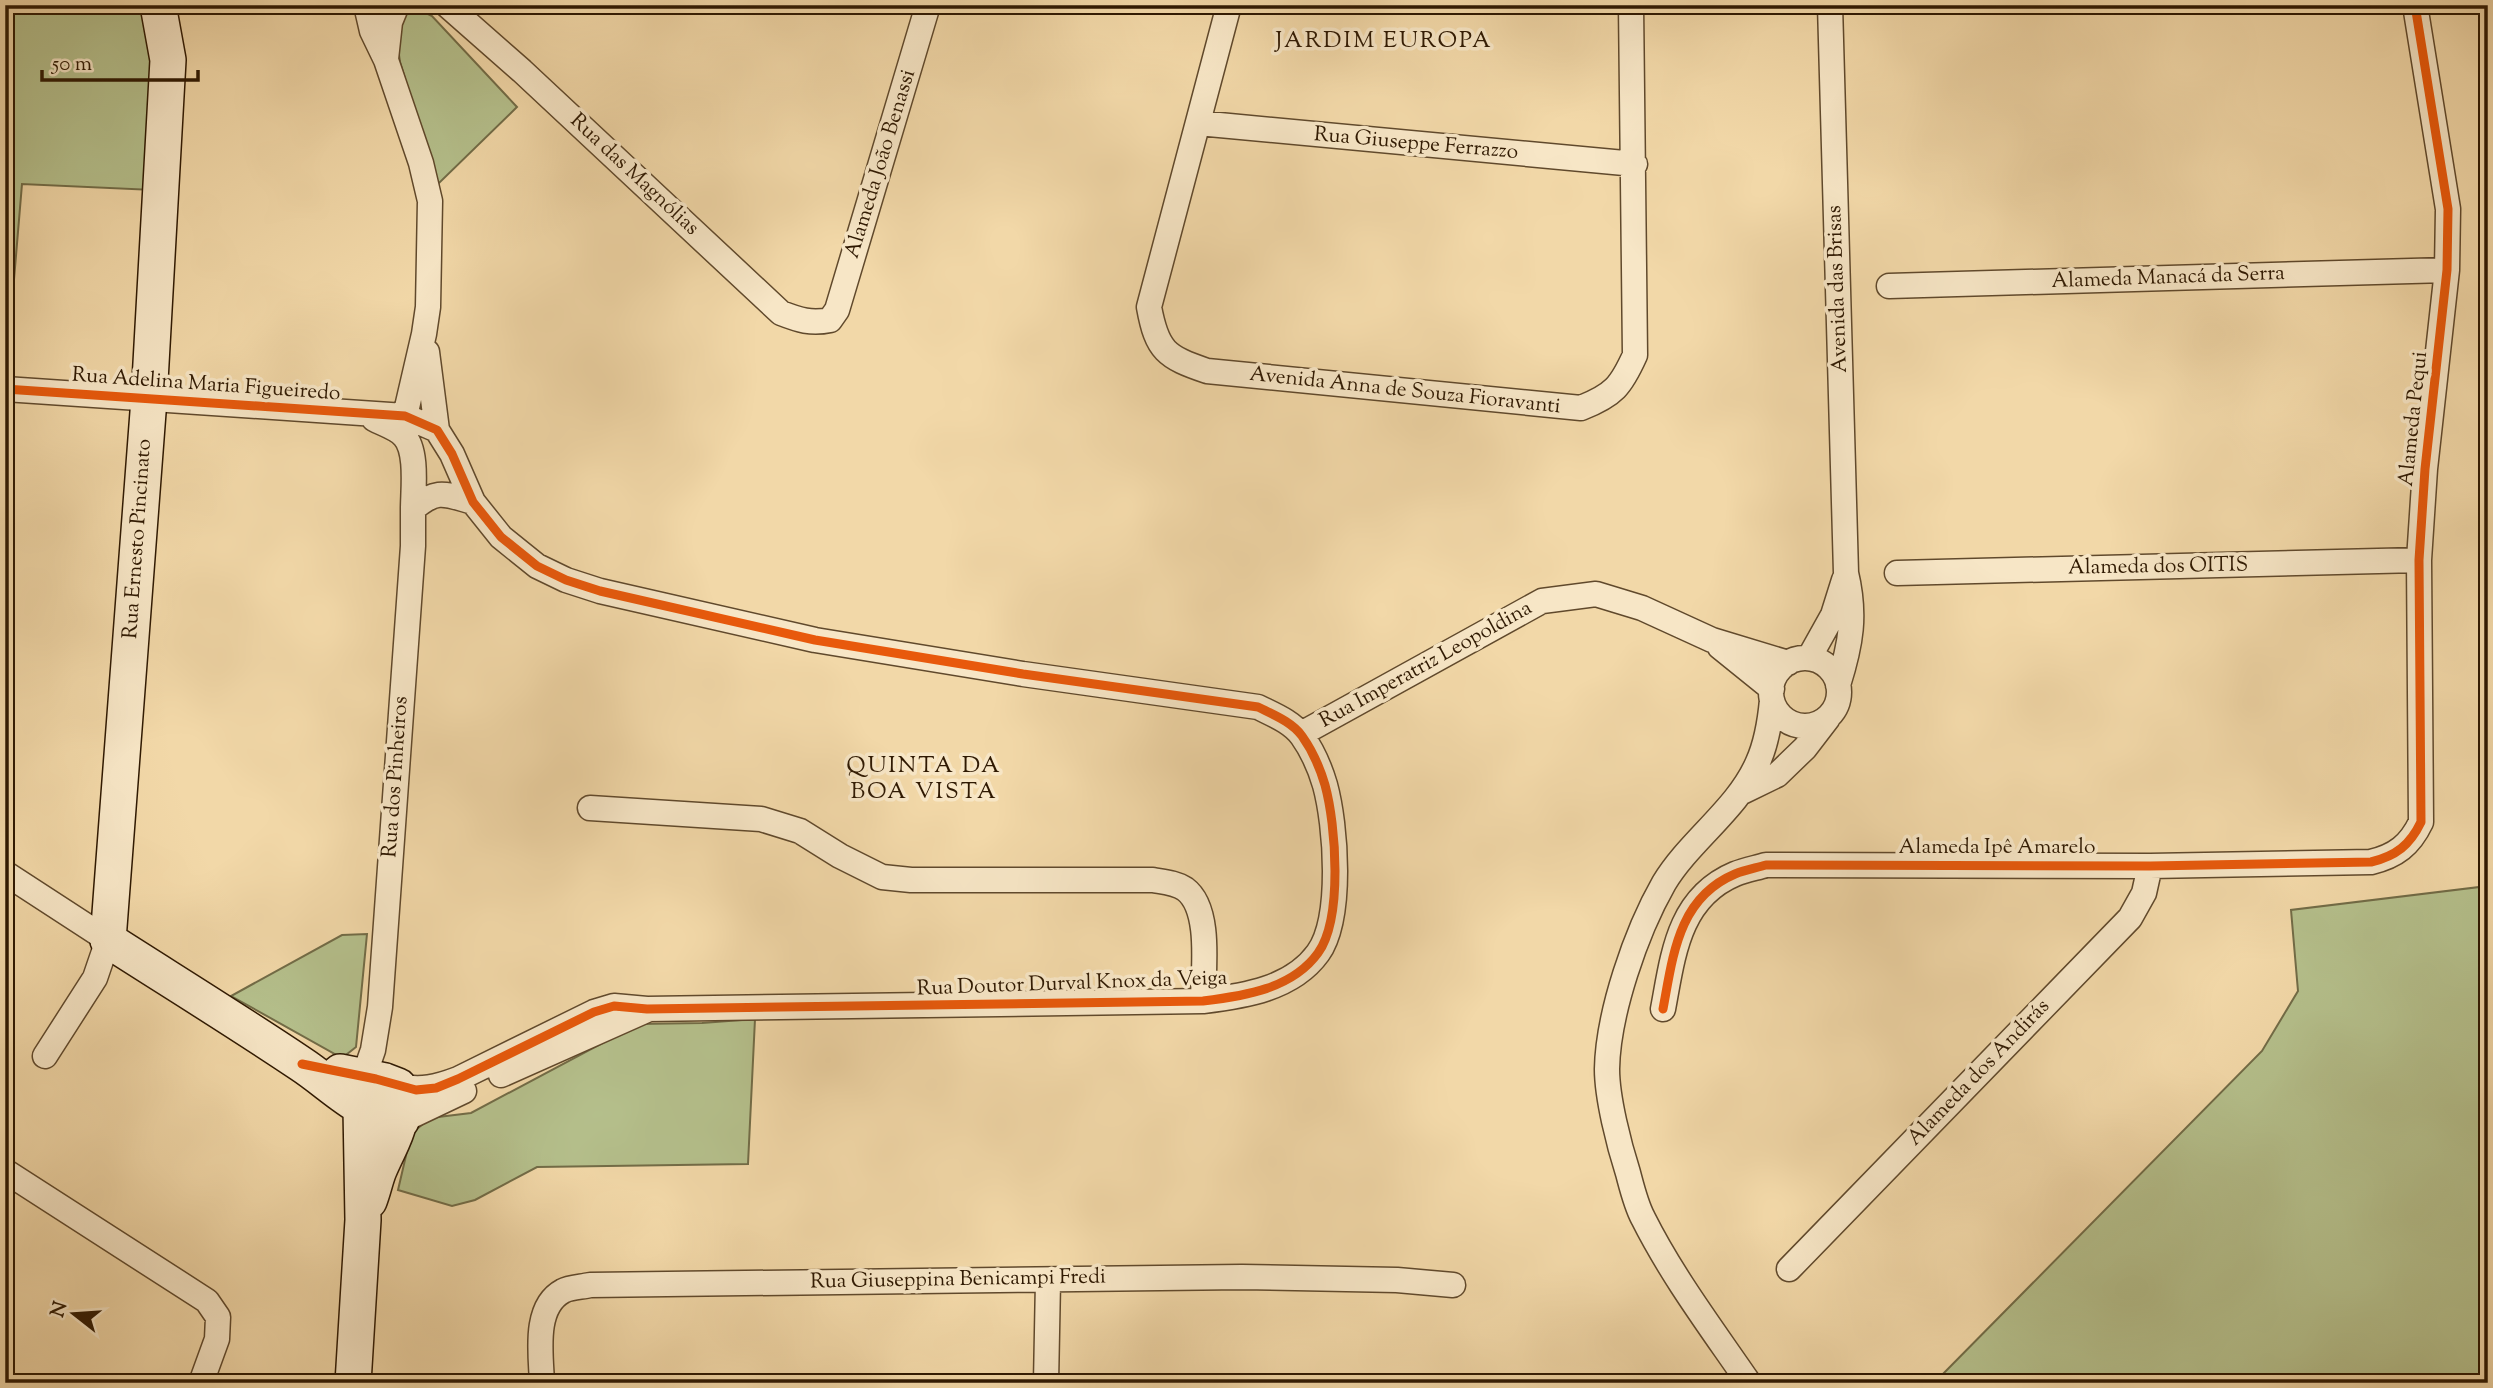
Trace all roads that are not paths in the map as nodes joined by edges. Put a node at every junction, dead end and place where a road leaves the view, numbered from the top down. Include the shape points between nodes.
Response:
1 (158, 5) edge
2 (366, 5) edge
3 (397, 5) edge
4 (447, 5) edge
5 (928, 5) edge
6 (1229, 5) edge
7 (1631, 5) edge
8 (1830, 5) edge
9 (2415, 5) edge
10 (386, 60) junction
11 (1198, 123) junction
12 (1635, 164) junction
13 (2447, 270) junction
14 (1889, 286) dead end
15 (830, 320) joint
16 (425, 334) junction
17 (5, 389) edge
18 (149, 399) junction
19 (361, 412) junction
20 (405, 415) junction
21 (437, 430) junction
22 (473, 502) junction
23 (413, 509) junction
24 (2418, 560) junction
25 (1846, 573) junction
26 (1897, 573) dead end
27 (1712, 640) junction
28 (1799, 660) junction
29 (1838, 685) junction
30 (1772, 695) junction
31 (1830, 715) junction
32 (1301, 734) junction
33 (1740, 793) junction
34 (590, 808) dead end
35 (2413, 837) joint
36 (2150, 866) junction
37 (5, 873) edge
38 (108, 940) junction
39 (1203, 1002) junction
40 (647, 1009) junction
41 (1663, 1009) dead end
42 (45, 1056) dead end
43 (398, 1086) junction
44 (362, 1092) junction
45 (401, 1121) junction
46 (5, 1171) edge
47 (363, 1220) junction
48 (1788, 1269) dead end
49 (1048, 1281) junction
50 (1453, 1285) dead end
51 (203, 1378) edge
52 (353, 1383) edge
53 (542, 1383) edge
54 (1046, 1383) edge
55 (1749, 1383) edge

1 - 18 street, Rua Ernesto Pincinato via 169,60
2 - 10 street
3 - 10 street via 390,22
4 - 15 street, Rua das Magnólias via 781,313 803,321
5 - 15 street, Alameda João Benassi via 837,310
6 - 11 street, Avenida Anna de Souza Fioravanti
7 - 12 street, Avenida Anna de Souza Fioravanti
8 - 25 street, Avenida das Brisas
9 - 13 street, Alameda Pequi via 2448,209
10 - 16 street via 430,201
11 - 12 street, Rua Giuseppe Ferrazzo
11 - 12 street, Avenida Anna de Souza Fioravanti via 1149,307 1153,332 1178,361 1207,371 1581,408 1623,384 1635,355
13 - 14 street, Alameda Manacá da Serra
13 - 24 street, Alameda Pequi
16 - 20 street
16 - 21 street
17 - 18 street, Rua Adelina Maria Figueiredo
18 - 19 street, Rua Adelina Maria Figueiredo
18 - 38 street, Rua Ernesto Pincinato
19 - 20 street, Rua Adelina Maria Figueiredo
19 - 23 street, Rua Adelina Maria Figueiredo via 407,440 413,462
20 - 21 street
21 - 22 street
22 - 23 street via 443,494 426,497
22 - 32 street, Rua Doutor Durval Knox da Veiga via 501,537 537,566 600,591 816,640 1258,707 1289,722
23 - 44 street, Rua dos Pinheiros via 380,1007
24 - 26 street, Alameda dos OITIS
24 - 35 street, Alameda Pequi via 2421,822
25 - 28 street, Avenida das Brisas via 1833,615
25 - 29 street, Avenida das Brisas via 1852,597 1850,645
27 - 28 street, Rua Imperatriz Leopoldina
27 - 30 street, Rua Imperatriz Leopoldina
27 - 32 street, Rua Imperatriz Leopoldina via 1642,608 1595,594 1542,601
28 - 29 street via 1828,667
28 - 30 street via 1780,669
29 - 31 street
30 - 31 street via 1778,712 1797,725 1821,722
30 - 33 street via 1768,737
31 - 33 street via 1777,775
32 - 39 street, Rua Doutor Durval Knox da Veiga via 1325,784 1333,825 1335,904 1326,933 1319,952 1301,970 1275,985 1245,996
33 - 55 street via 1664,883 1634,949 1614,1010 1607,1070 1618,1143 1641,1216
34 - 39 street via 761,819 800,831 882,877 1170,882 1195,899 1202,914
35 - 36 street, Alameda Ipê Amarelo via 2402,850 2371,862
36 - 41 street, Alameda Ipê Amarelo via 1766,865 1733,875 1704,895 1683,922
36 - 48 street, Alameda dos Andirás via 2144,893 2130,918
37 - 38 street
38 - 42 street, Rua Ernesto Pincinato via 95,978
38 - 44 street via 302,1064
39 - 40 street, Rua Doutor Durval Knox da Veiga
40 - 43 street, Rua Doutor Durval Knox da Veiga via 614,1006 594,1012 436,1088
40 - 45 street, Rua Doutor Durval Knox da Veiga
43 - 44 street
43 - 45 street
44 - 45 street via 382,1120
44 - 47 street
45 - 47 street
46 - 51 street via 207,1301 218,1317 217,1339
47 - 52 street
49 - 50 street, Rua Giuseppina Benicampi Fredi via 1242,1277
49 - 53 street, Rua Giuseppina Benicampi Fredi via 590,1285 563,1291 550,1303 542,1321
49 - 54 street

